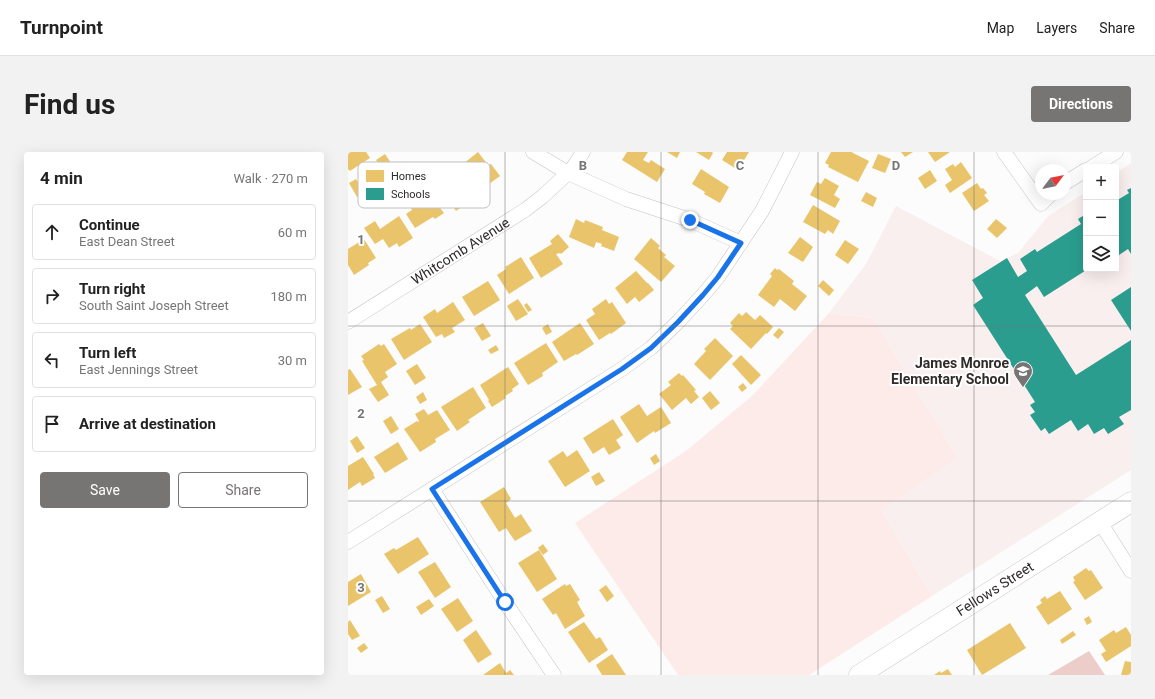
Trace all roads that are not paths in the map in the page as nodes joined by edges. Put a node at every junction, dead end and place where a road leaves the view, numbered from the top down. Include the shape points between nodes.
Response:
1 (533, 152) edge
2 (583, 152) edge
3 (792, 152) edge
4 (1004, 152) edge
5 (1116, 152) edge
6 (1097, 164) edge
7 (1083, 172) edge
8 (568, 173) junction
9 (1071, 180) edge
10 (1035, 197) edge
11 (1037, 200) edge
12 (1044, 200) edge
13 (741, 243) junction
14 (348, 322) edge
15 (432, 489) junction
16 (1131, 502) edge
17 (1100, 522) junction
18 (348, 542) edge
19 (1131, 571) edge
20 (554, 675) edge
21 (859, 675) edge

1 - 8 street
2 - 8 street, Whitcomb Avenue
3 - 13 street via 762,211
4 - 10 street
5 - 6 street
7 - 9 street
8 - 13 street via 626,199 690,220
8 - 14 street, Whitcomb Avenue via 525,210
11 - 12 street via 1040,204
13 - 15 street via 703,295 651,348
15 - 18 street
15 - 20 street
16 - 17 street, Fellows Street
17 - 19 street
17 - 21 street, Fellows Street

